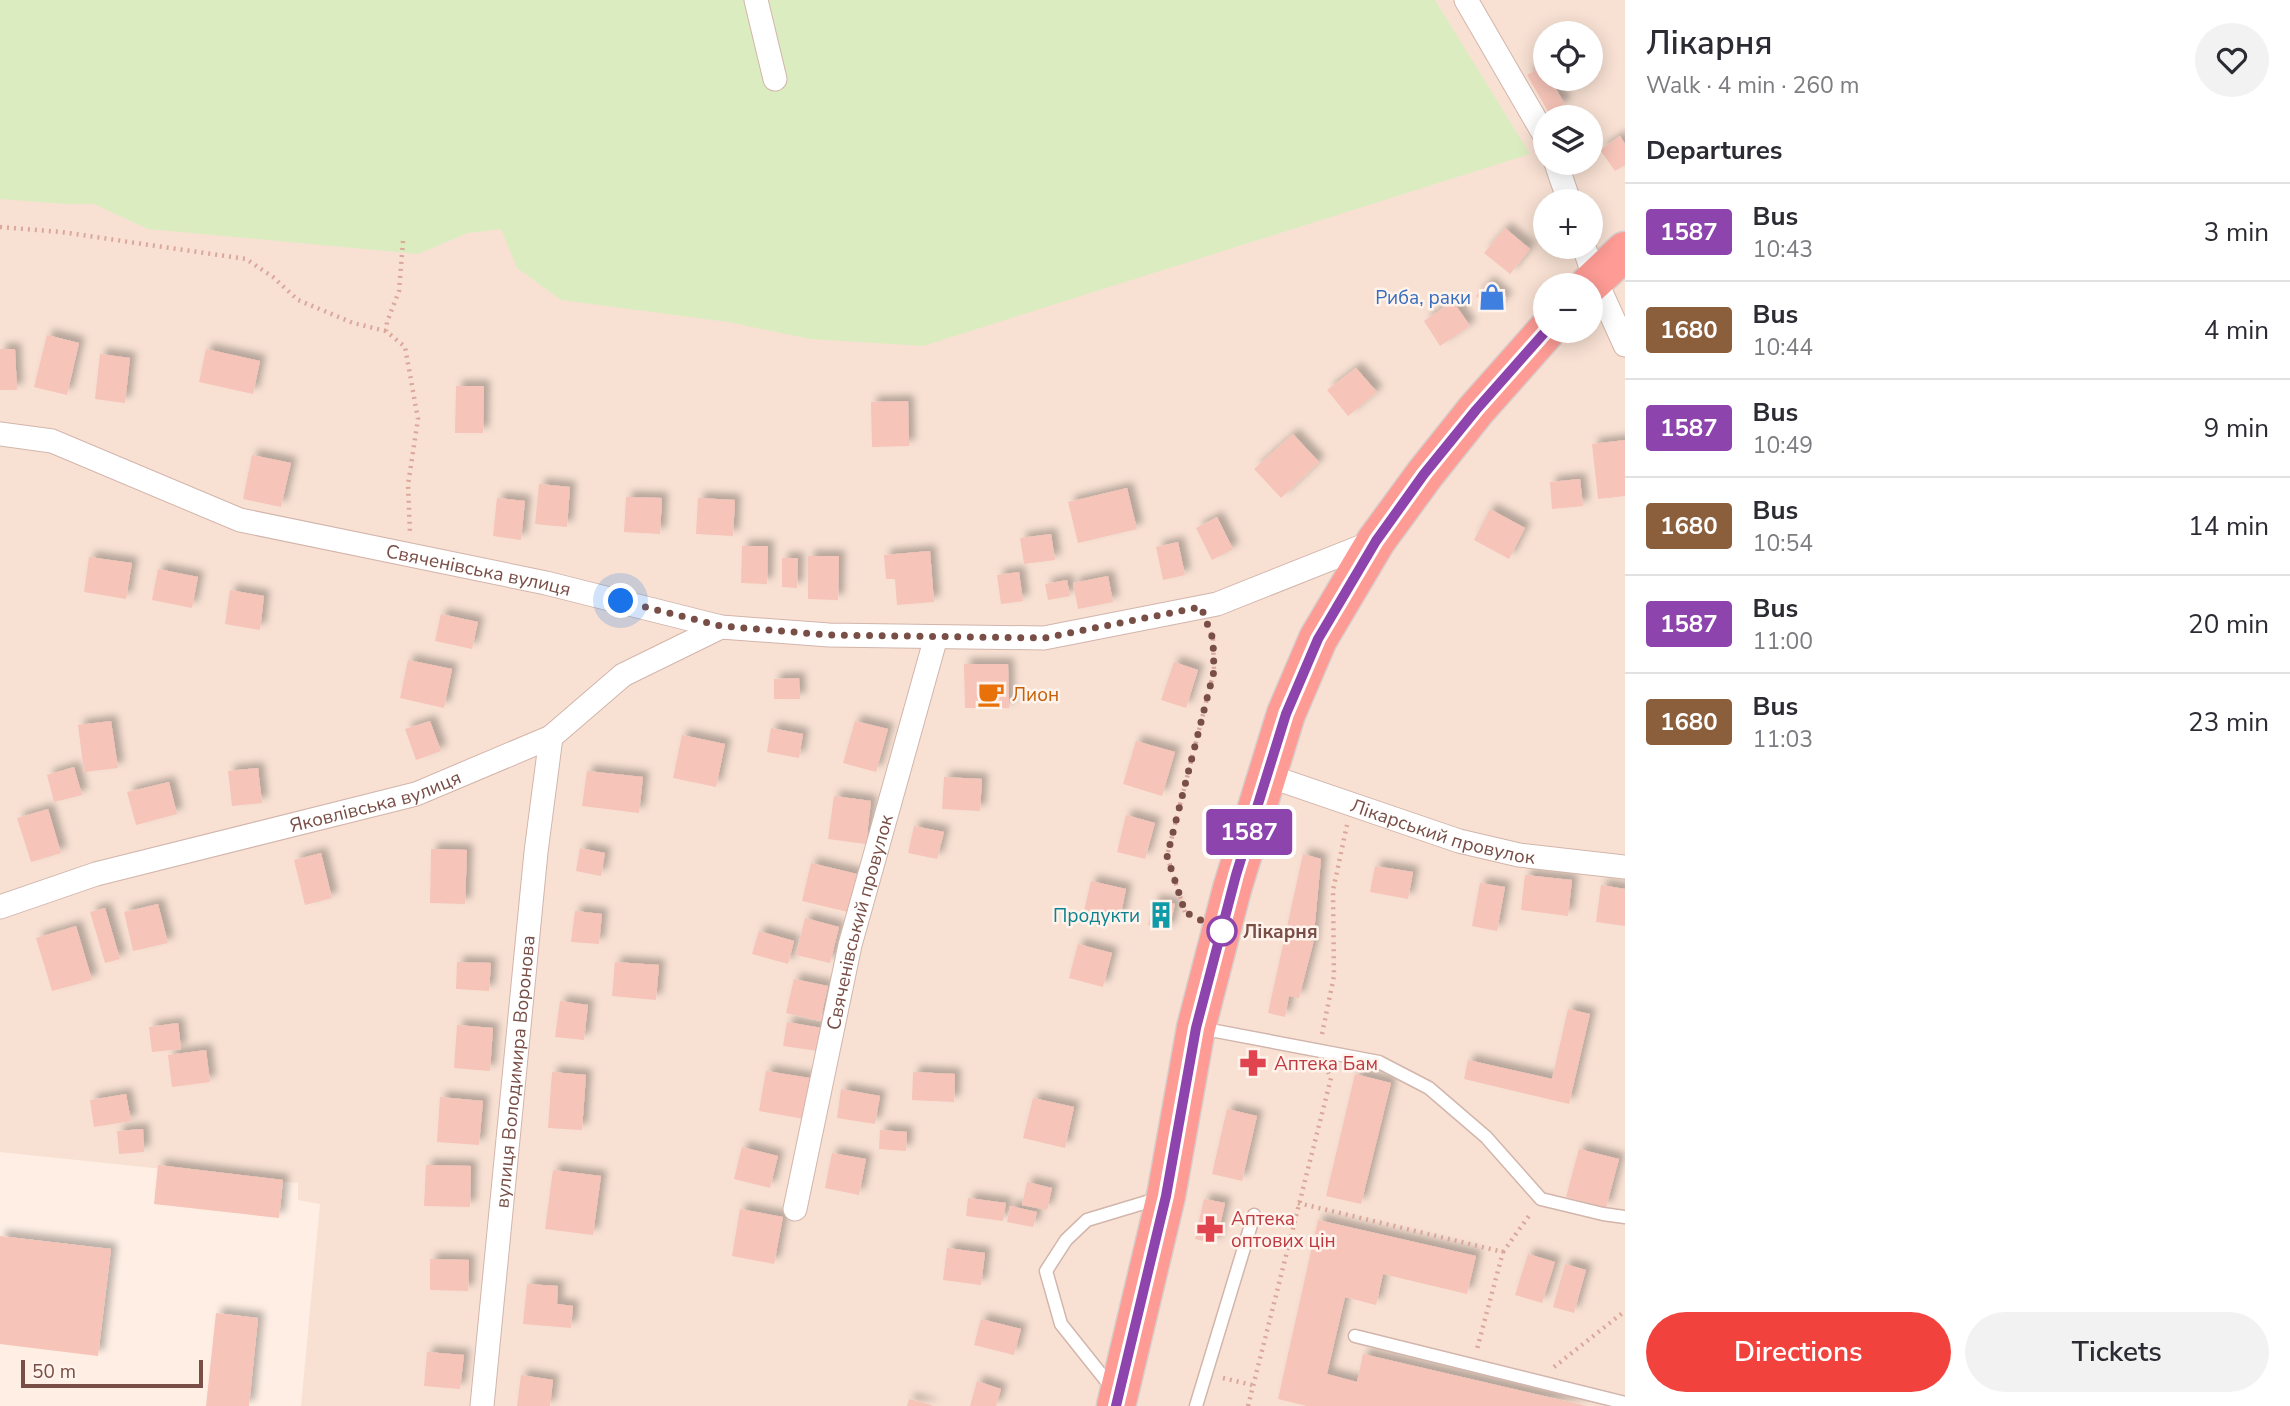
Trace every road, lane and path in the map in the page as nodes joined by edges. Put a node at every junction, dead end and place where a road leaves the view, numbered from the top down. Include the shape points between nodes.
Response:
1 (756, 0) edge
2 (1466, 0) edge
3 (775, 79) dead end
4 (1533, 115) edge
5 (0, 227) edge
6 (403, 241) dead end
7 (1625, 251) edge
8 (1589, 270) edge
9 (386, 331) junction
10 (1535, 343) edge
11 (1625, 345) edge
12 (0, 434) edge
13 (1376, 541) junction
14 (411, 555) junction
15 (1201, 607) junction
16 (721, 626) junction
17 (936, 637) junction
18 (551, 737) junction
19 (1266, 775) junction
20 (1352, 804) junction
21 (1625, 867) edge
22 (0, 907) edge
23 (1185, 912) dead end
24 (1196, 1028) junction
25 (1318, 1052) junction
26 (1166, 1196) junction
27 (1541, 1199) junction
28 (1298, 1203) junction
29 (795, 1209) dead end
30 (1254, 1215) dead end
31 (1625, 1217) edge
32 (1503, 1252) junction
33 (1625, 1311) edge
34 (1355, 1336) dead end
35 (1473, 1365) junction
36 (1207, 1374) junction
37 (1537, 1381) junction
38 (1252, 1385) junction
39 (1117, 1401) edge
40 (1625, 1402) edge
41 (482, 1406) edge
42 (1196, 1406) edge
43 (1248, 1406) edge

1 - 3 street
2 - 4 street
5 - 9 path via 246,259 298,300 344,320
6 - 9 path via 399,291
7 - 8 highway
8 - 11 street
9 - 14 path via 405,347 418,419 408,485
10 - 13 highway via 1424,474
12 - 14 street, Свяченівська вулиця via 52,442 240,520
13 - 15 street, Свяченівська вулиця
13 - 19 highway via 1318,639
14 - 16 street, Свяченівська вулиця
15 - 17 street, Свяченівська вулиця via 1044,638
15 - 23 path via 1213,639 1214,671 1167,856
16 - 17 street, Свяченівська вулиця
16 - 18 street, Яковлівська вулиця via 623,675
17 - 29 street, Свяченівський провулок via 850,945
18 - 22 street, Яковлівська вулиця via 416,794 96,874
18 - 41 street, вулиця Володимира Воронова
19 - 20 street, Лікарський провулок
19 - 24 highway
20 - 21 street, Лікарський провулок via 1471,844 1519,855
20 - 25 path via 1333,890 1334,976
24 - 25 lane
24 - 26 highway
25 - 27 lane via 1379,1062 1429,1088 1486,1137
25 - 28 path via 1331,1078
26 - 39 highway
26 - 39 lane via 1087,1220 1066,1240 1046,1271 1061,1324
27 - 31 lane
27 - 32 path
28 - 32 path
28 - 38 path
30 - 36 lane
32 - 35 path
33 - 37 path
34 - 35 lane
35 - 37 lane
36 - 38 path
36 - 42 lane
37 - 40 lane
38 - 43 path

